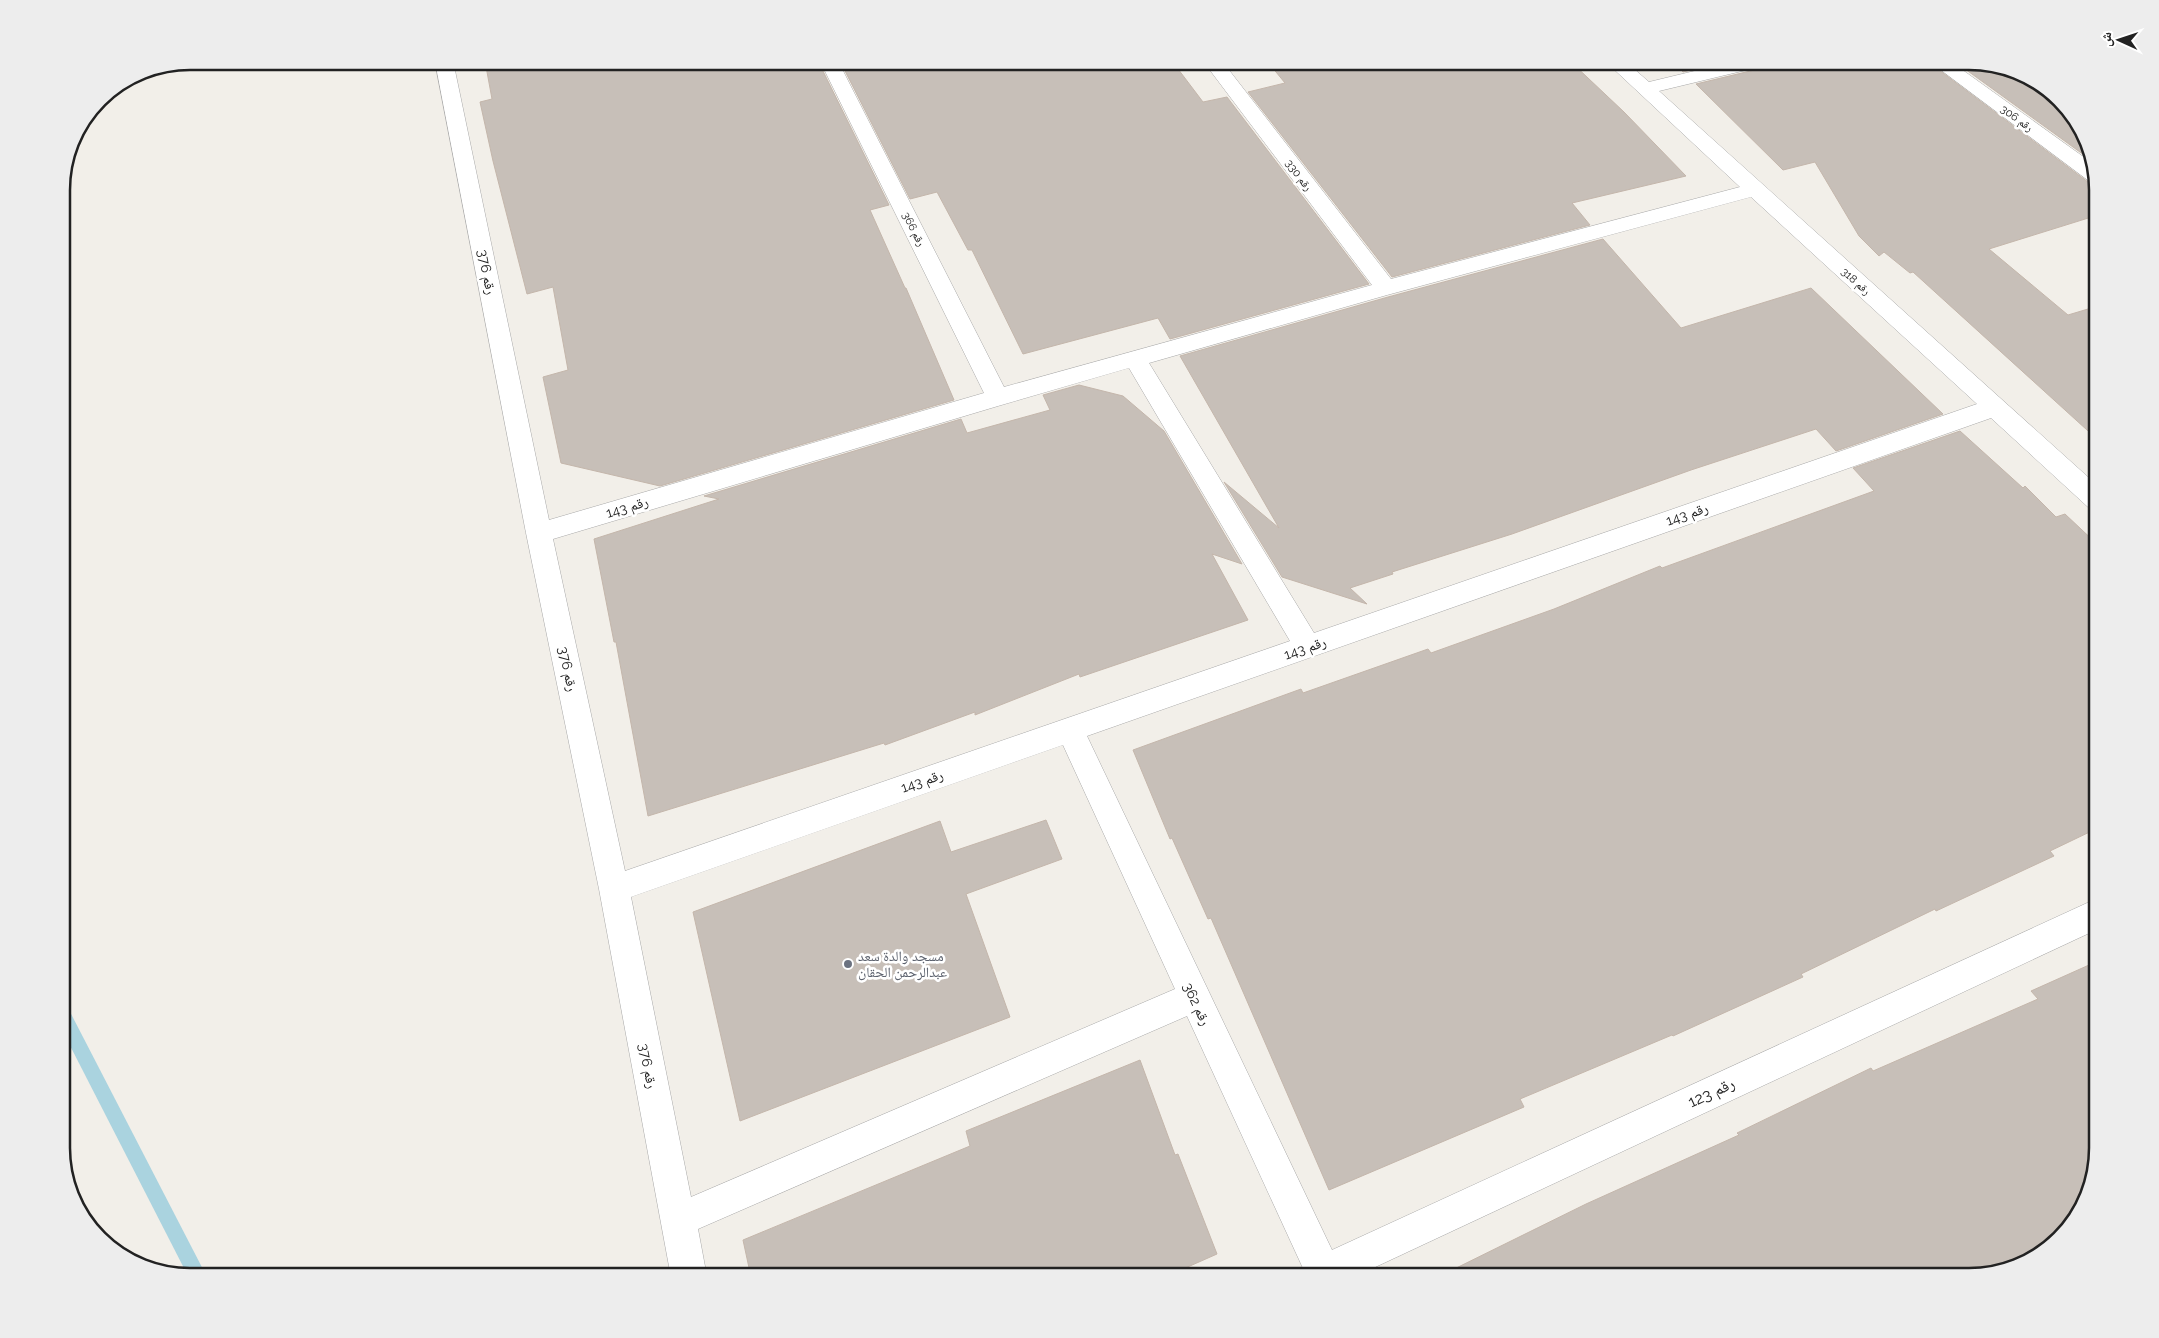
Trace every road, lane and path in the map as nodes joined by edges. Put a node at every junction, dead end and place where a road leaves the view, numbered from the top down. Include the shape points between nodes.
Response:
1 (446, 70) edge
2 (834, 70) edge
3 (1219, 70) edge
4 (1624, 70) edge
5 (1723, 70) edge
6 (1950, 70) edge
7 (1645, 89) junction
8 (2087, 170) edge
9 (1754, 190) junction
10 (1386, 288) junction
11 (1135, 359) junction
12 (998, 397) junction
13 (1995, 407) junction
14 (2089, 493) edge
15 (539, 533) junction
16 (1308, 647) junction
17 (1070, 730) junction
18 (614, 889) junction
19 (2089, 917) edge
20 (1194, 997) junction
21 (678, 1220) junction
22 (688, 1268) edge
23 (1322, 1268) edge
24 (1338, 1268) edge

1 - 15 street, رقم 376
2 - 12 street, رقم 366
3 - 10 street, رقم 330
4 - 7 street, رقم 318
5 - 7 street
6 - 8 street, رقم 306
7 - 9 street, رقم 318
9 - 10 street, رقم 143
9 - 13 street, رقم 318
10 - 11 street, رقم 143
11 - 12 street, رقم 143
11 - 16 street
12 - 15 street, رقم 143
13 - 14 street, رقم 318
13 - 16 street, رقم 143
15 - 18 street, رقم 376
16 - 17 street, رقم 143
17 - 18 street, رقم 143
17 - 20 street, رقم 362
18 - 21 street, رقم 376
19 - 24 street, رقم 123
20 - 21 street
20 - 23 street, رقم 362
21 - 22 street, رقم 376

